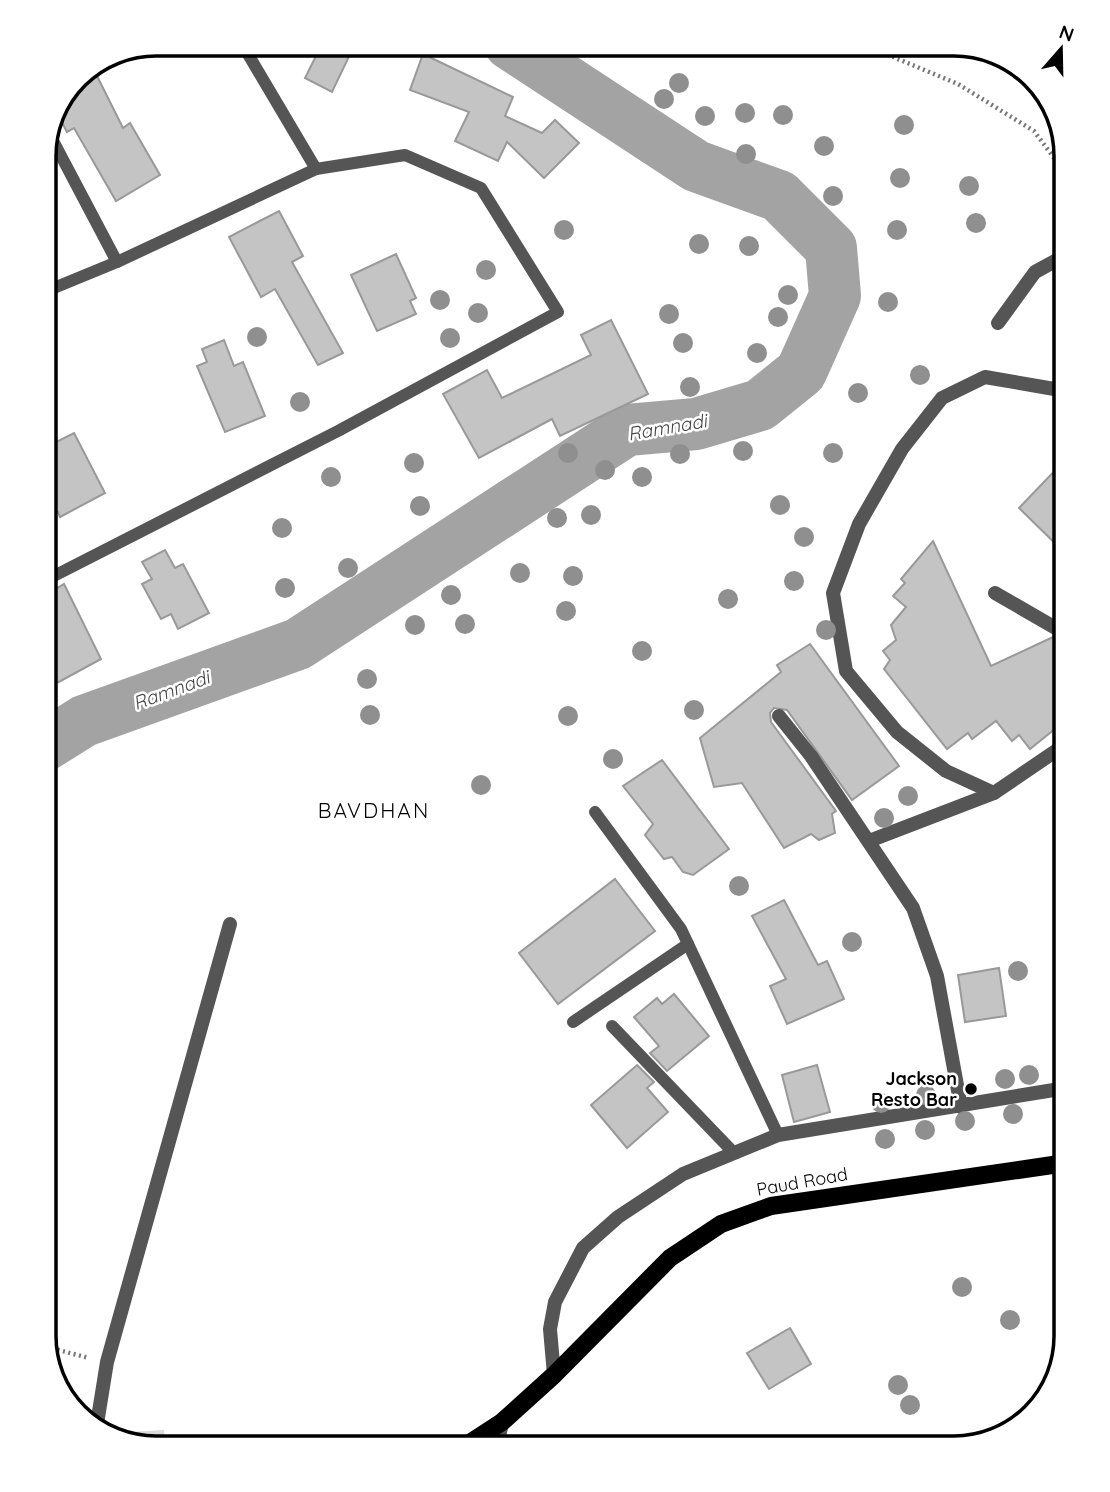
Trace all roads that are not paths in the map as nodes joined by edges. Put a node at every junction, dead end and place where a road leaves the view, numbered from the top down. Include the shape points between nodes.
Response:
1 (249, 56) edge
2 (56, 147) edge
3 (316, 169) junction
4 (117, 262) junction
5 (1054, 262) edge
6 (56, 287) edge
7 (998, 323) dead end
8 (1054, 389) edge
9 (56, 575) edge
10 (995, 593) dead end
11 (1054, 627) edge
12 (779, 716) dead end
13 (1054, 752) edge
14 (994, 793) junction
15 (594, 812) dead end
16 (870, 841) junction
17 (230, 924) dead end
18 (688, 944) junction
19 (573, 1022) dead end
20 (612, 1026) dead end
21 (1054, 1090) edge
22 (961, 1107) junction
23 (778, 1135) junction
24 (734, 1153) junction
25 (1054, 1165) edge
26 (554, 1375) junction
27 (98, 1417) edge
28 (502, 1422) junction
29 (480, 1436) edge
30 (499, 1436) edge

1 - 3 lane
2 - 4 lane
3 - 4 lane
3 - 9 lane via 405,155 481,188 558,312
4 - 6 lane
5 - 7 street via 1035,272
8 - 14 street via 985,377 942,398 902,449 859,524 833,593 845,671 897,732 946,771
10 - 11 street
12 - 16 street
13 - 14 street
14 - 16 street
15 - 18 lane
16 - 22 street via 913,908 937,976
17 - 27 street via 107,1362
18 - 19 lane
18 - 23 lane
20 - 24 lane
21 - 22 street
22 - 23 street
23 - 24 street
24 - 26 street via 683,1174 618,1217 583,1248 555,1303 550,1329
25 - 26 main road, Paud Road via 771,1206 721,1224 670,1258
26 - 28 main road, Paud Road
28 - 29 main road, Paud Road
28 - 30 street

